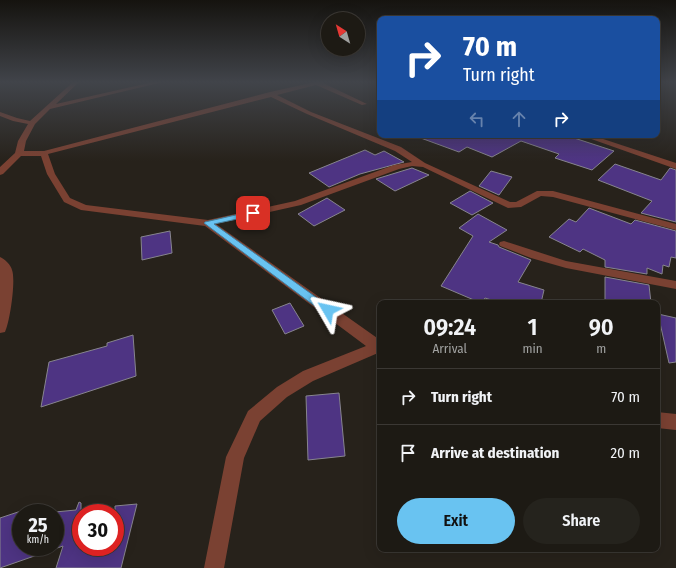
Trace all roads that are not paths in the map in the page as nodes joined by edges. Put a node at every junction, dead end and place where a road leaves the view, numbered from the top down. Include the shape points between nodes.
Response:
1 (47, 109) edge
2 (214, 109) edge
3 (300, 109) edge
4 (0, 114) edge
5 (32, 122) junction
6 (593, 138) edge
7 (44, 153) junction
8 (19, 154) junction
9 (425, 165) junction
10 (676, 166) edge
11 (0, 172) edge
12 (208, 223) junction
13 (676, 227) edge
14 (504, 244) dead end
15 (0, 261) edge
16 (676, 285) edge
17 (0, 328) edge
18 (377, 347) edge
19 (377, 349) edge
20 (660, 420) edge
21 (676, 422) edge
22 (214, 568) edge

1 - 5 street
2 - 7 street
3 - 9 street via 398,149
4 - 5 street via 15,120
5 - 8 street via 22,141
6 - 10 street
7 - 8 street
7 - 12 street via 52,174 67,200 84,208
8 - 11 street
9 - 12 street via 397,167 298,203
9 - 13 street via 508,205 518,205 540,193 552,194
12 - 18 street
14 - 16 street via 534,256 587,269 643,277
15 - 17 street via 7,271 5,310
19 - 22 street via 308,376 282,392 254,416 235,457
20 - 21 street

